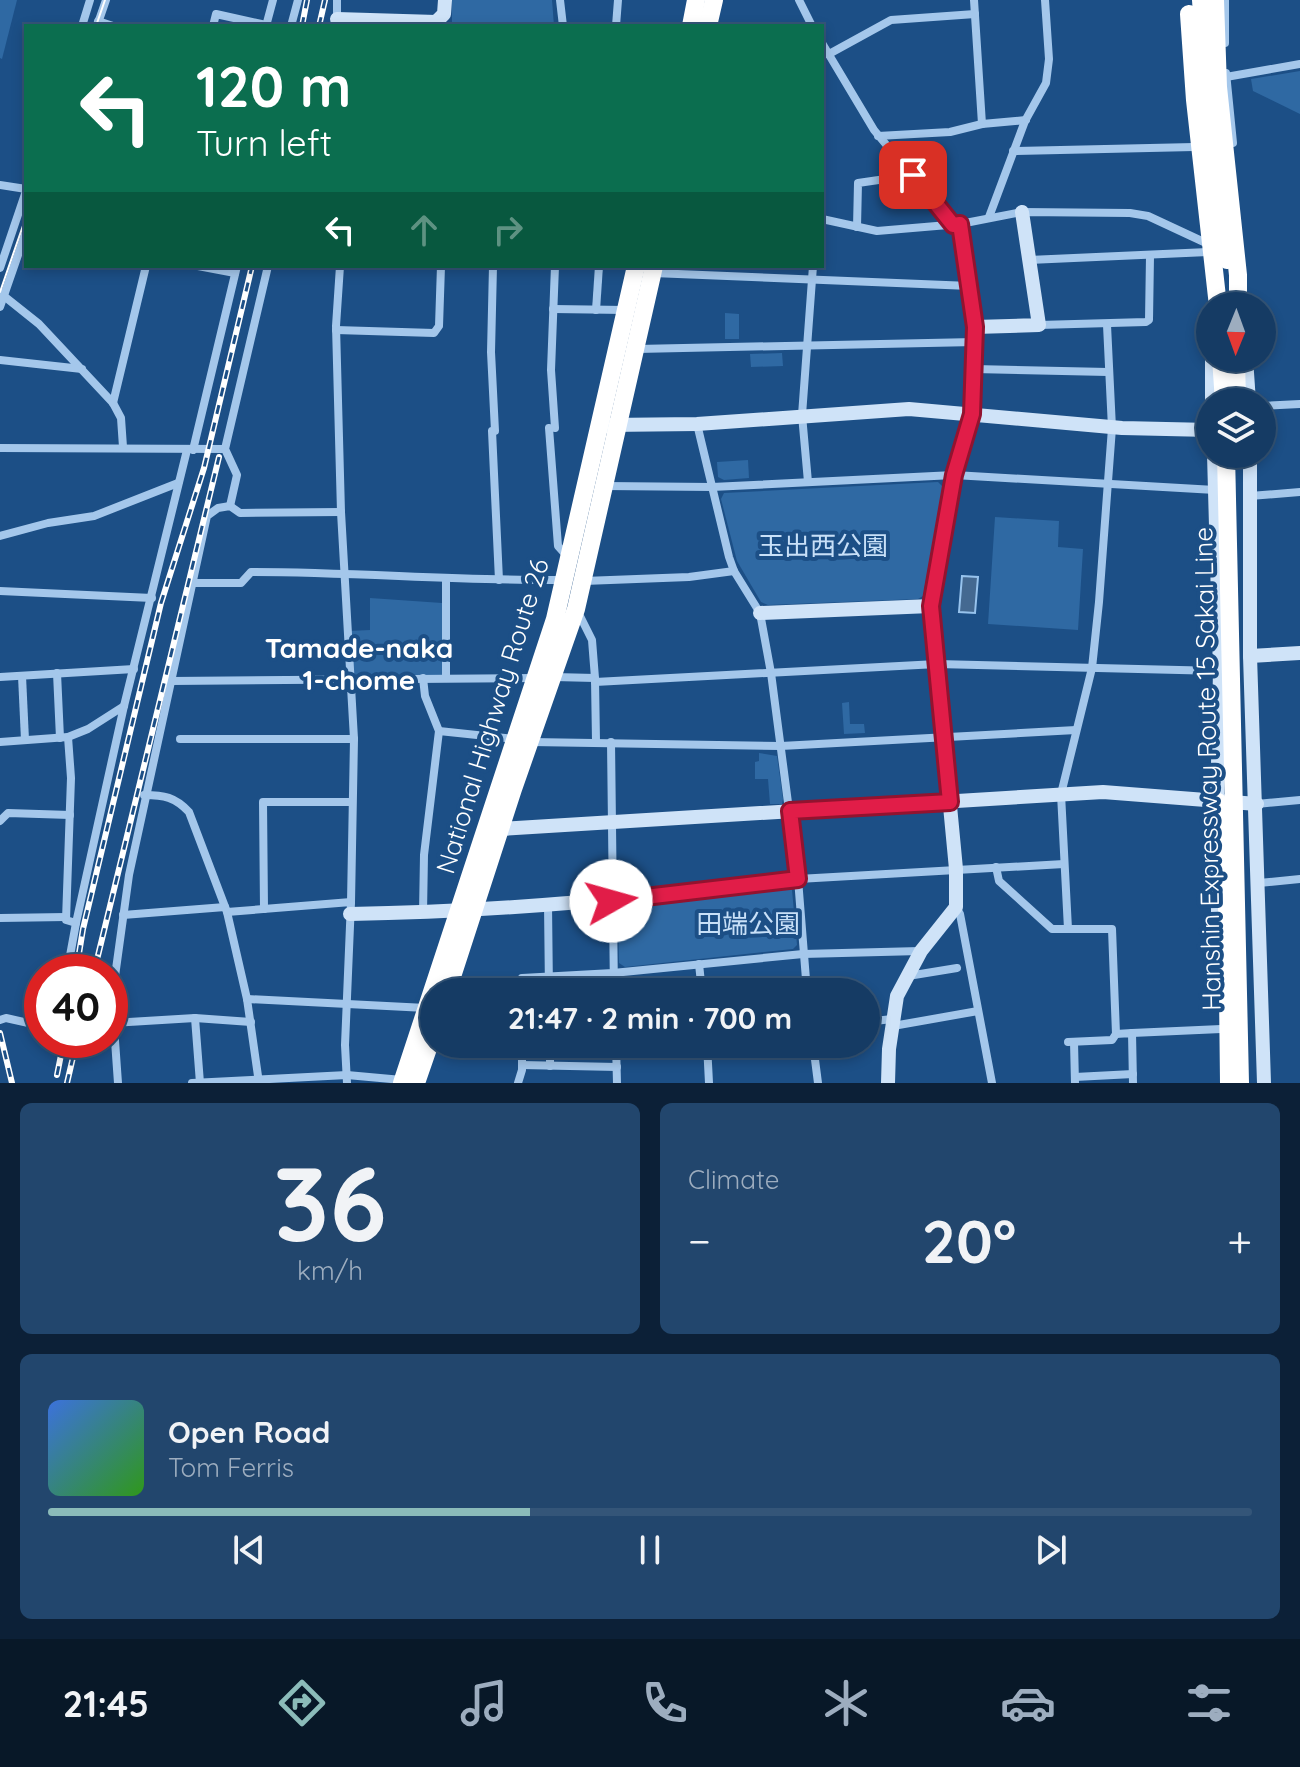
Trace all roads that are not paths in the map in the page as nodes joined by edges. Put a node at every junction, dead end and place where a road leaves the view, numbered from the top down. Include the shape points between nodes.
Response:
1 (90, 0) edge
2 (106, 0) edge
3 (273, 0) edge
4 (298, 0) edge
5 (337, 0) edge
6 (445, 0) edge
7 (560, 0) edge
8 (618, 0) edge
9 (696, 0) edge
10 (714, 0) edge
11 (799, 0) edge
12 (974, 0) edge
13 (1045, 0) edge
14 (1183, 0) edge
15 (1189, 0) edge
16 (1201, 0) edge
17 (1208, 0) edge
18 (1215, 0) edge
19 (1225, 0) edge
20 (975, 14) junction
21 (83, 24) edge
22 (98, 24) edge
23 (214, 24) edge
24 (258, 24) edge
25 (267, 24) edge
26 (292, 24) edge
27 (335, 24) edge
28 (563, 24) edge
29 (616, 24) edge
30 (691, 24) edge
31 (708, 24) edge
32 (811, 24) edge
33 (825, 54) edge
34 (1300, 64) edge
35 (1226, 77) junction
36 (1026, 120) junction
37 (982, 124) junction
38 (878, 136) junction
39 (1194, 147) junction
40 (1013, 151) junction
41 (913, 175) junction
42 (0, 185) edge
43 (24, 190) edge
44 (24, 196) edge
45 (1022, 212) junction
46 (989, 217) junction
47 (824, 219) edge
48 (956, 224) junction
49 (857, 227) junction
50 (24, 237) edge
51 (1207, 247) junction
52 (1150, 256) junction
53 (1029, 260) junction
54 (0, 268) edge
55 (146, 268) edge
56 (214, 268) edge
57 (268, 268) edge
58 (340, 268) edge
59 (441, 268) edge
60 (493, 268) edge
61 (555, 268) edge
62 (599, 268) edge
63 (648, 268) edge
64 (813, 268) edge
65 (236, 270) edge
66 (1239, 280) junction
67 (812, 281) junction
68 (970, 286) junction
69 (1210, 292) edge
70 (1216, 292) edge
71 (1230, 292) edge
72 (1239, 292) edge
73 (1239, 292) edge
74 (1, 299) edge
75 (553, 309) junction
76 (596, 310) junction
77 (626, 311) junction
78 (1039, 325) junction
79 (1107, 325) junction
80 (336, 330) junction
81 (975, 335) junction
82 (806, 346) junction
83 (637, 349) junction
84 (0, 360) edge
85 (83, 369) junction
86 (974, 369) junction
87 (1108, 372) junction
88 (113, 403) junction
89 (1300, 404) edge
90 (1276, 405) edge
91 (972, 414) junction
92 (802, 415) junction
93 (697, 424) junction
94 (600, 425) junction
95 (620, 425) junction
96 (1112, 428) junction
97 (1196, 430) edge
98 (123, 447) junction
99 (0, 448) edge
100 (225, 449) junction
101 (190, 450) junction
102 (1214, 468) edge
103 (1226, 468) edge
104 (1238, 468) edge
105 (1250, 468) edge
106 (954, 475) junction
107 (808, 482) junction
108 (178, 483) junction
109 (1107, 485) junction
110 (605, 486) junction
111 (712, 487) junction
112 (1215, 490) junction
113 (1300, 492) edge
114 (1250, 496) junction
115 (230, 506) junction
116 (341, 512) junction
117 (0, 536) edge
118 (569, 558) junction
119 (734, 571) junction
120 (344, 572) junction
121 (446, 579) junction
122 (499, 580) junction
123 (563, 580) junction
124 (583, 581) junction
125 (191, 583) junction
126 (0, 591) edge
127 (152, 598) junction
128 (931, 606) junction
129 (576, 609) junction
130 (760, 613) junction
131 (1300, 653) edge
132 (1250, 656) junction
133 (937, 664) junction
134 (1092, 668) junction
135 (134, 669) junction
136 (1220, 671) junction
137 (57, 673) junction
138 (771, 673) junction
139 (22, 676) junction
140 (0, 677) edge
141 (544, 677) junction
142 (423, 678) junction
143 (446, 678) junction
144 (349, 680) junction
145 (595, 680) junction
146 (171, 681) junction
147 (124, 706) junction
148 (1076, 730) junction
149 (439, 731) junction
150 (944, 737) junction
151 (64, 738) junction
152 (180, 739) dead end
153 (354, 739) junction
154 (25, 740) junction
155 (523, 741) junction
156 (0, 742) edge
157 (596, 742) junction
158 (611, 742) junction
159 (781, 746) junction
160 (1061, 794) junction
161 (144, 795) junction
162 (1300, 800) edge
163 (352, 802) junction
164 (950, 802) junction
165 (1218, 802) junction
166 (1257, 804) junction
167 (790, 811) junction
168 (70, 815) junction
169 (0, 821) edge
170 (613, 823) junction
171 (501, 829) junction
172 (1064, 864) junction
173 (996, 867) junction
174 (956, 869) junction
175 (798, 879) junction
176 (1300, 879) edge
177 (1259, 883) junction
178 (611, 901) junction
179 (548, 904) junction
180 (956, 907) junction
181 (351, 908) junction
182 (264, 909) junction
183 (226, 910) junction
184 (467, 911) junction
185 (423, 913) junction
186 (123, 915) junction
187 (66, 917) junction
188 (0, 918) edge
189 (76, 923) junction
190 (1068, 929) junction
191 (921, 951) junction
192 (70, 954) edge
193 (118, 954) edge
194 (803, 954) junction
195 (699, 964) junction
196 (957, 968) dead end
197 (613, 973) junction
198 (908, 976) junction
199 (439, 978) edge
200 (450, 978) edge
201 (549, 978) joint
202 (613, 978) edge
203 (700, 978) edge
204 (806, 978) edge
205 (247, 999) junction
206 (347, 1005) junction
207 (420, 1008) edge
208 (978, 1011) junction
209 (195, 1018) junction
210 (0, 1020) edge
211 (24, 1022) edge
212 (128, 1022) edge
213 (251, 1022) junction
214 (880, 1022) edge
215 (892, 1022) junction
216 (1221, 1029) junction
217 (1132, 1033) junction
218 (1116, 1034) junction
219 (420, 1044) edge
220 (115, 1058) edge
221 (424, 1058) edge
222 (522, 1058) edge
223 (550, 1058) edge
224 (617, 1058) edge
225 (708, 1058) edge
226 (815, 1058) edge
227 (522, 1065) junction
228 (550, 1066) junction
229 (617, 1067) junction
230 (1133, 1078) edge
231 (347, 1079) edge
232 (1075, 1080) edge
233 (259, 1081) edge
234 (413, 1081) edge
235 (118, 1083) edge
236 (192, 1083) edge
237 (200, 1083) edge
238 (518, 1083) edge
239 (617, 1083) edge
240 (709, 1083) edge
241 (818, 1083) edge
242 (888, 1083) edge
243 (992, 1083) edge
244 (1222, 1083) edge
245 (1229, 1083) edge
246 (1240, 1083) edge
247 (1252, 1083) edge
248 (1264, 1083) edge

1 - 21 street
2 - 22 street
3 - 25 street
4 - 26 street
5 - 27 street
6 - 27 street via 444,14 436,22
7 - 28 street
8 - 29 street
9 - 30 highway
10 - 31 highway
11 - 32 street
12 - 20 street
13 - 36 street via 1049,71
14 - 39 street
15 - 70 highway
16 - 71 highway
17 - 66 street via 1232,262
18 - 73 highway, bridge via 1218,87
19 - 35 street
20 - 33 street via 891,20
20 - 37 street
23 - 24 street via 216,14
33 - 38 street
34 - 35 street
35 - 66 street via 1239,199
36 - 37 street
36 - 40 street
37 - 38 street via 950,132
38 - 41 street
39 - 40 street
39 - 51 street
40 - 46 street
41 - 48 street
41 - 49 street via 858,183
42 - 43 street
44 - 54 street
45 - 46 street
45 - 51 street via 1148,216
45 - 53 street
46 - 48 street
47 - 49 street
48 - 49 street via 877,231
48 - 68 street
50 - 74 street
51 - 52 street
51 - 69 street
52 - 53 street
52 - 79 street via 1149,320
53 - 78 street
55 - 88 street
56 - 65 street
57 - 100 street
58 - 80 street
59 - 80 street via 439,326 434,333
60 - 122 street
61 - 75 street
62 - 76 street
63 - 67 street
63 - 77 highway, National Highway Route 26
63 - 83 highway, National Highway Route 26
64 - 67 street
65 - 101 street
66 - 72 street
67 - 68 street
67 - 82 street
68 - 81 street
74 - 85 street via 39,324
75 - 76 street
75 - 118 street via 558,546
76 - 77 street
77 - 94 highway, National Highway Route 26
78 - 79 street
78 - 81 street
79 - 87 street
80 - 116 street
81 - 82 street
81 - 86 street
82 - 83 street
82 - 92 street
83 - 95 highway, National Highway Route 26
84 - 85 street
85 - 88 street
86 - 87 street
86 - 91 street
87 - 96 street
88 - 98 street via 121,418
89 - 90 street
91 - 92 street via 909,409
91 - 96 street
91 - 106 street
92 - 93 street
92 - 107 street
93 - 95 street
93 - 111 street
94 - 95 street
94 - 118 highway, National Highway Route 26
95 - 110 highway, National Highway Route 26
96 - 97 street
96 - 109 street
98 - 99 street
98 - 101 street
100 - 101 street
100 - 115 street via 237,475
101 - 108 street
102 - 112 street
103 - 246 highway, Hanshin Expressway Route 15 Sakai Line, bridge
104 - 247 highway, Hanshin Expressway Route 15 Sakai Line
105 - 114 street
106 - 107 street
106 - 109 street
106 - 128 street
107 - 111 street
108 - 117 street via 94,516
108 - 127 street
109 - 112 street
109 - 134 street
110 - 111 street
110 - 124 highway, National Highway Route 26
111 - 119 street
112 - 136 street
113 - 114 street
114 - 132 street
115 - 116 street via 240,513
115 - 125 street via 207,516
116 - 120 street
118 - 123 highway, National Highway Route 26
119 - 124 street
119 - 130 street
120 - 121 street
120 - 125 street via 251,572 241,583
120 - 144 street
121 - 122 street
121 - 143 street
122 - 123 street
123 - 141 highway, National Highway Route 26
124 - 129 highway, National Highway Route 26
125 - 146 street
126 - 127 street
127 - 135 street
128 - 130 street
128 - 133 street
129 - 141 highway, National Highway Route 26
129 - 145 street via 592,640
130 - 138 street
131 - 132 street
132 - 166 street
133 - 134 street
133 - 138 street
133 - 150 street
134 - 136 street
134 - 148 street
135 - 137 street
135 - 147 street
136 - 165 street
137 - 139 street
137 - 151 street
138 - 145 street
138 - 159 street
139 - 140 street
139 - 154 street
141 - 143 street
141 - 145 street
141 - 155 highway, National Highway Route 26
142 - 143 street
142 - 144 street
142 - 149 street
144 - 146 street
144 - 153 street
145 - 157 street
146 - 161 street
147 - 151 street
147 - 189 street
148 - 150 street
148 - 160 street
149 - 155 street
149 - 185 street via 424,855
150 - 159 street
150 - 164 street
151 - 154 street
151 - 168 street
152 - 153 street
153 - 163 street
154 - 156 street
155 - 157 street
155 - 171 highway, National Highway Route 26
155 - 184 highway, National Highway Route 26
157 - 158 street
158 - 159 street
158 - 170 street
159 - 167 street
160 - 164 street
160 - 165 street via 1127,792
160 - 172 street
161 - 183 street via 178,800 189,812
161 - 186 street
162 - 166 street
163 - 181 street
163 - 182 street via 263,802
164 - 167 street
164 - 174 street
165 - 166 street
165 - 216 street
165 - 245 highway via 1227,905
166 - 177 street
167 - 170 street
167 - 175 street
168 - 169 street via 8,813
168 - 187 street
170 - 171 street
170 - 178 street
171 - 184 highway, National Highway Route 26
172 - 173 street
172 - 190 street
173 - 174 street
173 - 190 street via 999,881 1052,929
174 - 175 street
174 - 180 street
175 - 178 street
175 - 194 street
176 - 177 street
177 - 248 street
178 - 179 street
178 - 197 street
179 - 184 street
179 - 201 street
180 - 191 street
180 - 208 street
181 - 182 street
181 - 185 street
181 - 206 street
182 - 183 street
183 - 186 street
183 - 205 street
184 - 185 street
184 - 199 highway, National Highway Route 26
184 - 200 highway, National Highway Route 26
186 - 193 street
187 - 188 street
187 - 189 street
189 - 192 street
190 - 218 street via 1112,929
191 - 194 street
191 - 198 street
194 - 195 street
194 - 204 street
195 - 197 street
195 - 203 street
196 - 198 street
197 - 201 street
197 - 202 street
198 - 215 street
205 - 206 street
205 - 213 street
206 - 207 street
206 - 231 street
208 - 215 street
208 - 243 street
209 - 212 street
209 - 213 street
209 - 237 street
210 - 211 street
213 - 233 street
214 - 215 street
215 - 242 street
216 - 217 street
216 - 244 street
217 - 218 street
217 - 230 street
218 - 232 street via 1112,1040 1071,1042
219 - 234 highway, National Highway Route 26
220 - 235 street
221 - 234 highway
222 - 227 street
223 - 228 street
224 - 229 street
225 - 240 street
226 - 241 street
227 - 228 street
227 - 238 street
228 - 229 street
229 - 239 street
230 - 232 street
231 - 233 street
231 - 234 street
233 - 237 street
236 - 237 street

